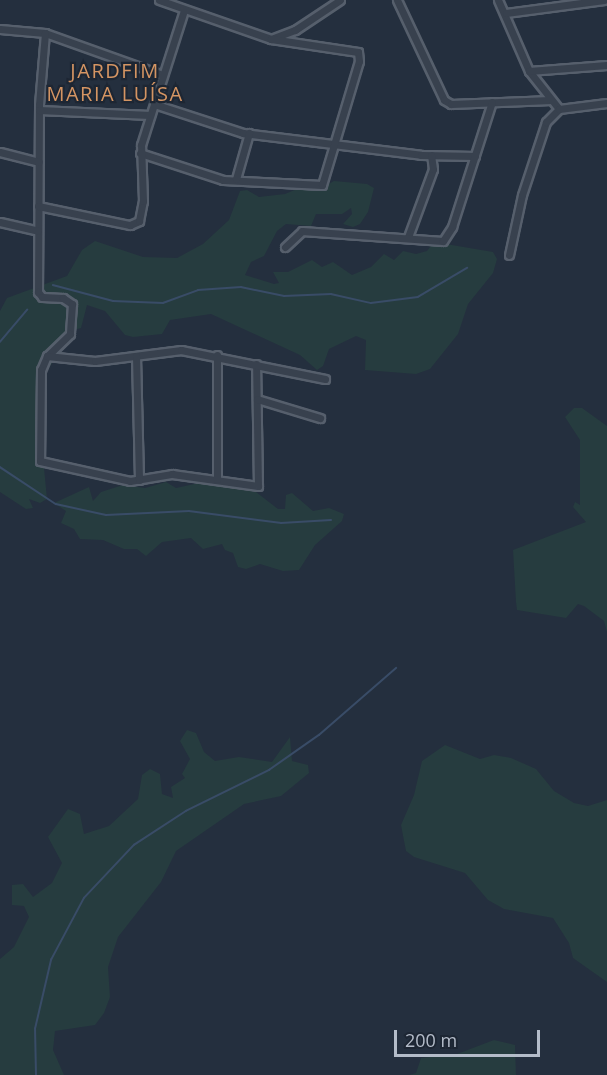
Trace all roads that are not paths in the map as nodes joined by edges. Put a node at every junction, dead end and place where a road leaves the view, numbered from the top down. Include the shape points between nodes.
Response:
1 (159, 0) edge
2 (340, 0) edge
3 (397, 0) edge
4 (498, 0) edge
5 (604, 0) edge
6 (184, 10) junction
7 (506, 14) junction
8 (0, 29) edge
9 (45, 33) junction
10 (271, 39) junction
11 (607, 65) edge
12 (529, 71) junction
13 (163, 75) junction
14 (551, 100) junction
15 (492, 102) junction
16 (607, 103) edge
17 (154, 104) junction
18 (559, 109) junction
19 (39, 110) junction
20 (150, 115) junction
21 (249, 133) junction
22 (334, 145) junction
23 (0, 152) edge
24 (140, 153) junction
25 (431, 155) junction
26 (475, 156) junction
27 (39, 162) junction
28 (236, 179) junction
29 (38, 206) junction
30 (0, 222) edge
31 (38, 231) junction
32 (408, 237) junction
33 (285, 247) dead end
34 (510, 255) dead end
35 (217, 355) junction
36 (47, 356) junction
37 (136, 356) junction
38 (256, 363) junction
39 (325, 379) dead end
40 (257, 399) junction
41 (320, 418) dead end
42 (217, 479) junction
43 (139, 480) junction

1 - 6 street
2 - 10 street via 295,30
3 - 15 street via 444,100 451,104
4 - 7 street
5 - 7 street
6 - 10 street
6 - 13 street
7 - 12 street
8 - 9 street
9 - 13 street
9 - 19 street
10 - 22 street via 358,52 359,61
11 - 12 street
12 - 14 street
13 - 17 street
14 - 15 street
14 - 18 street
15 - 26 street
16 - 18 street
17 - 20 street
17 - 21 street
18 - 34 street via 546,122 522,195
19 - 20 street
19 - 27 street
20 - 24 street
21 - 22 street
21 - 28 street
22 - 25 street
22 - 28 street via 322,185
23 - 27 street
24 - 28 street via 223,180
24 - 29 street via 143,201 135,224
25 - 26 street
25 - 32 street via 433,169
26 - 32 street via 448,238 443,241
27 - 29 street
29 - 31 street
30 - 31 street
31 - 36 street via 39,296 63,298 72,304 70,334
32 - 33 street via 302,231
35 - 37 street via 181,350
35 - 38 street
35 - 42 street
36 - 37 street via 86,361
36 - 43 street via 39,381 40,461 47,466
37 - 43 street
38 - 39 street
38 - 40 street
40 - 41 street
40 - 42 street via 258,486
42 - 43 street via 172,474

